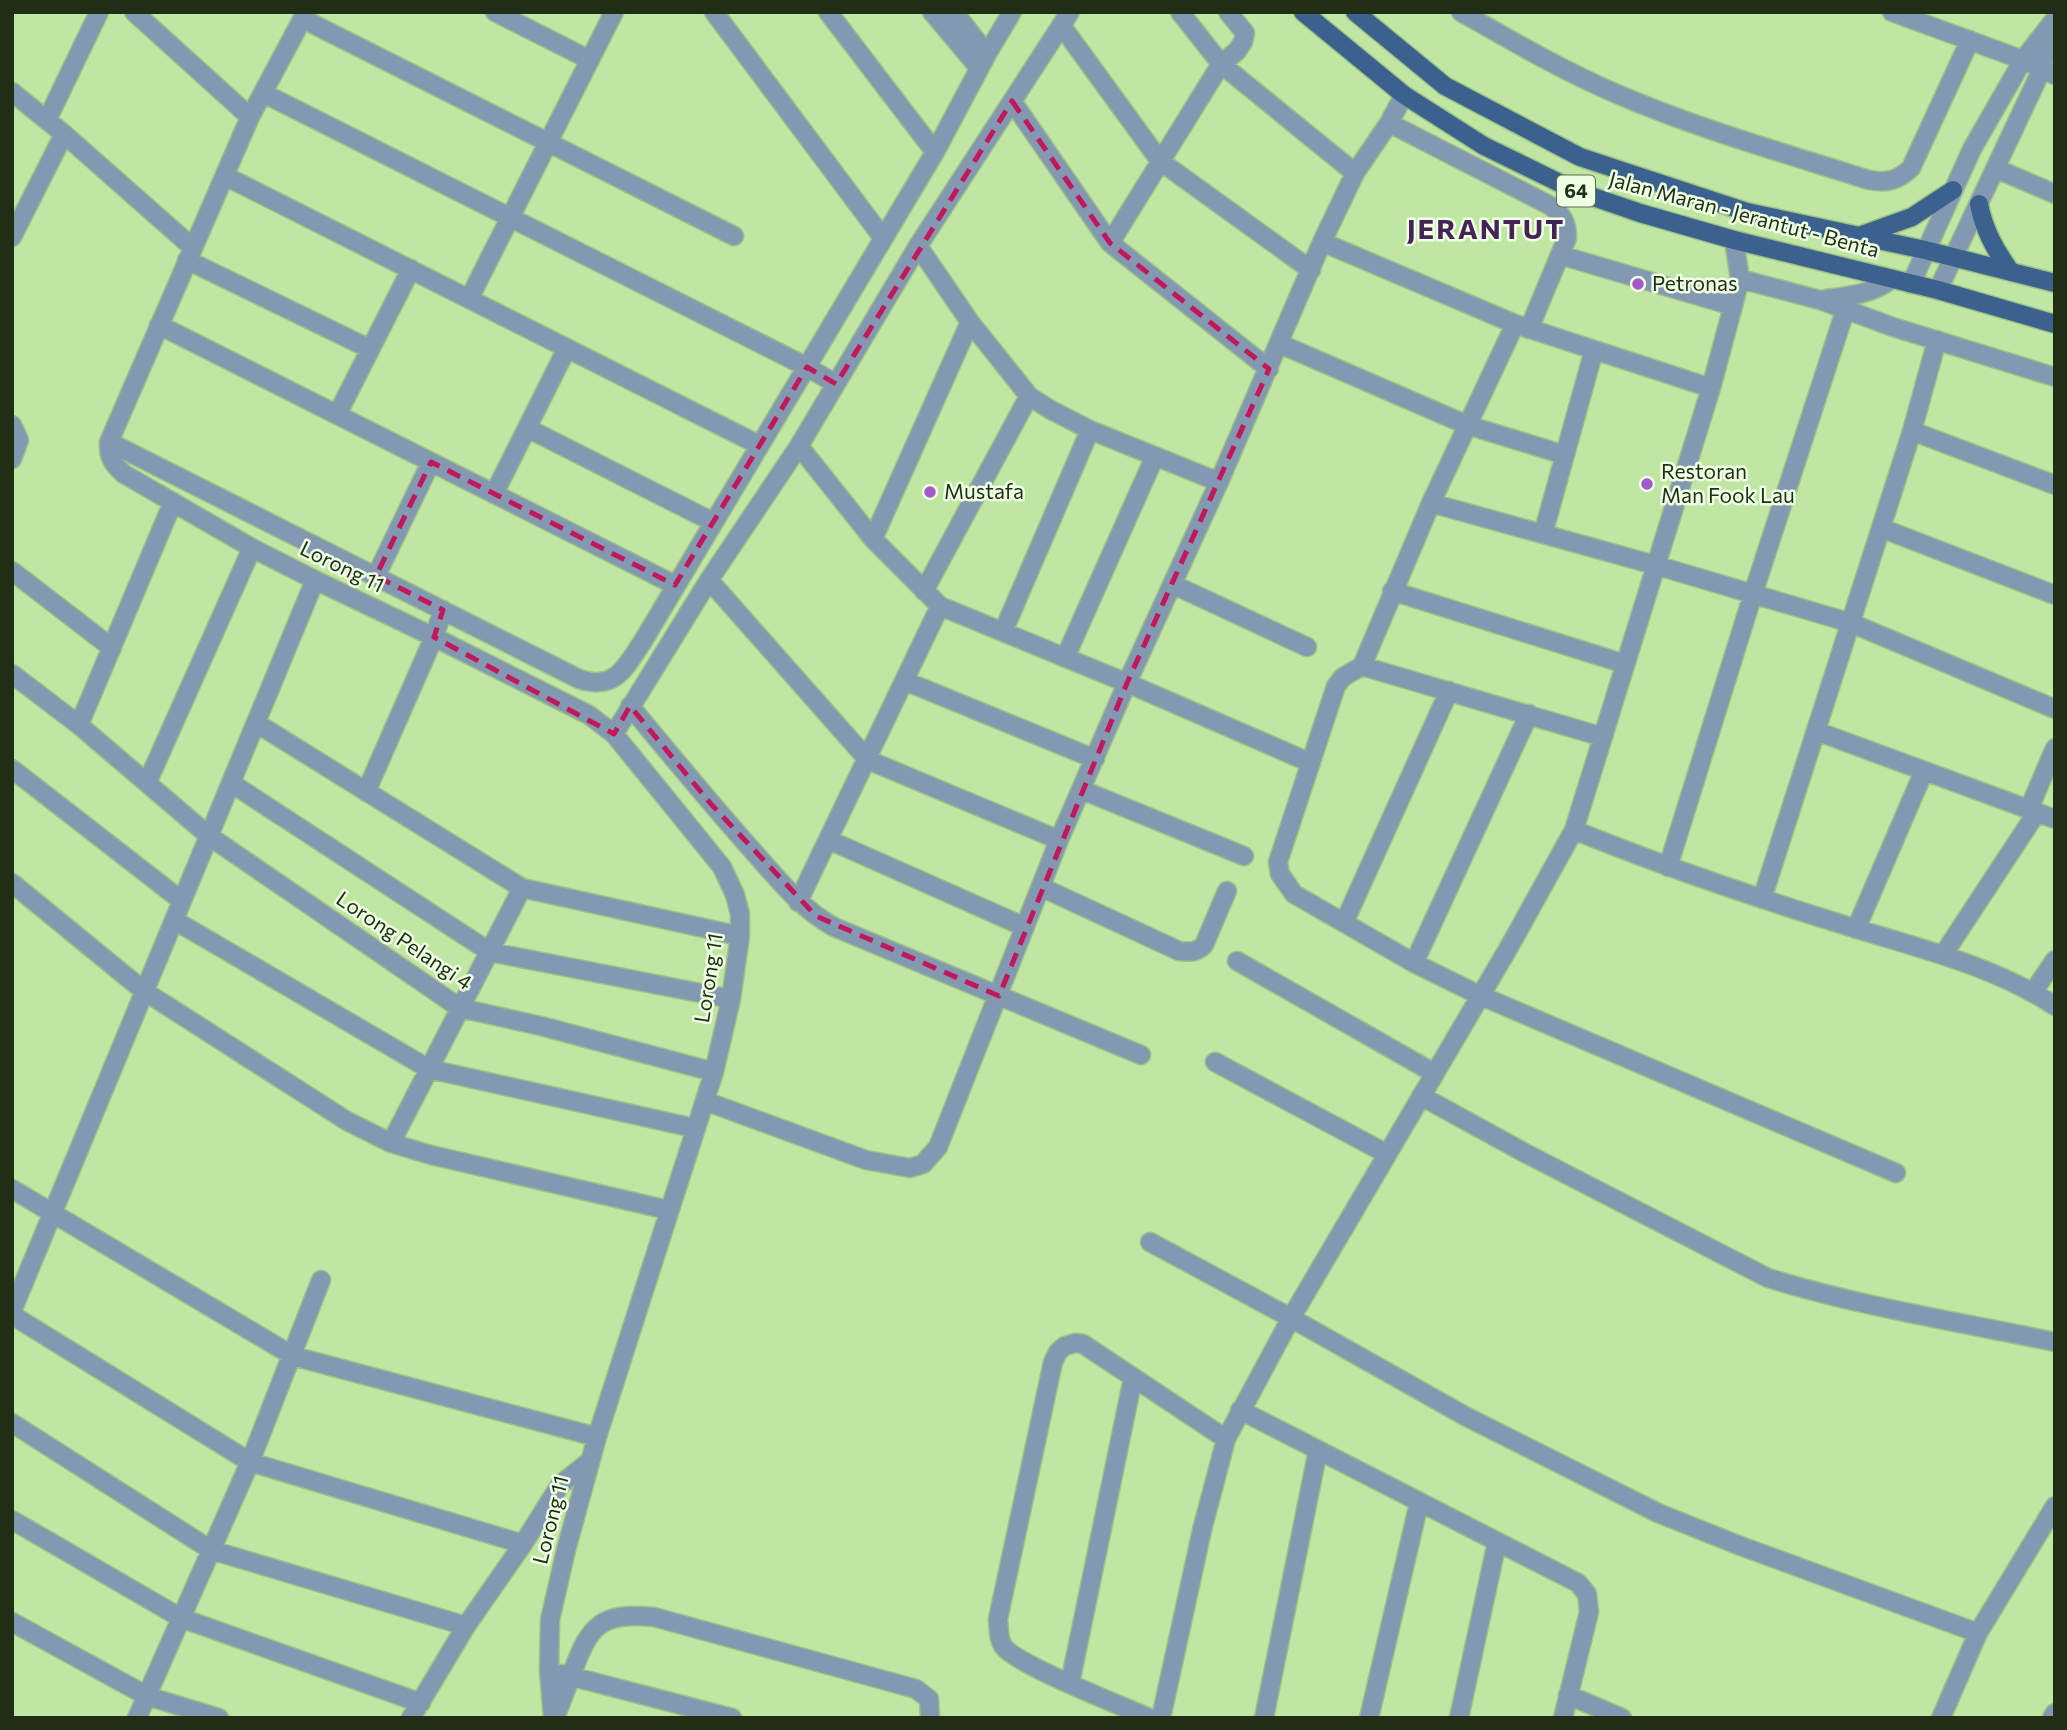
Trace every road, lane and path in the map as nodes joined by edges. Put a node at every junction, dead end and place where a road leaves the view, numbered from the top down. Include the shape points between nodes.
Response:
1 (99, 12) edge
2 (134, 12) edge
3 (495, 12) edge
4 (614, 12) edge
5 (714, 12) edge
6 (828, 12) edge
7 (932, 12) edge
8 (954, 12) edge
9 (1012, 12) edge
10 (1180, 12) edge
11 (1228, 12) edge
12 (1303, 12) edge
13 (1355, 12) edge
14 (1461, 12) edge
15 (1892, 12) edge
16 (304, 16) edge
17 (1065, 19) edge
18 (2053, 22) edge
19 (1970, 40) junction
20 (590, 60) junction
21 (2023, 60) junction
22 (983, 61) junction
23 (1220, 64) junction
24 (2048, 72) edge
25 (12, 92) edge
26 (263, 93) junction
27 (1404, 95) junction
28 (1012, 101) junction
29 (250, 117) junction
30 (47, 120) junction
31 (1389, 123) junction
32 (64, 134) junction
33 (548, 143) junction
34 (935, 152) junction
35 (1160, 161) junction
36 (1997, 169) junction
37 (1355, 173) junction
38 (225, 176) junction
39 (1953, 190) junction
40 (2055, 194) edge
41 (1979, 204) junction
42 (510, 217) junction
43 (734, 236) dead end
44 (1859, 236) junction
45 (12, 237) edge
46 (883, 238) junction
47 (1734, 240) junction
48 (1322, 242) junction
49 (1110, 243) junction
50 (918, 246) junction
51 (1925, 250) junction
52 (189, 253) junction
53 (1560, 255) junction
54 (1952, 257) junction
55 (411, 270) junction
56 (1311, 270) junction
57 (2011, 272) junction
58 (1740, 279) junction
59 (1892, 279) junction
60 (2055, 283) edge
61 (1911, 284) junction
62 (1938, 290) junction
63 (469, 299) junction
64 (1820, 300) junction
65 (1733, 306) junction
66 (1846, 308) junction
67 (970, 322) junction
68 (2055, 324) edge
69 (159, 325) junction
70 (1522, 326) junction
71 (1937, 340) junction
72 (1280, 344) junction
73 (567, 348) junction
74 (370, 349) junction
75 (1594, 350) junction
76 (807, 366) junction
77 (1269, 369) junction
78 (2055, 377) edge
79 (836, 384) junction
80 (1710, 388) junction
81 (1029, 396) junction
82 (337, 415) junction
83 (12, 425) edge
84 (1467, 425) junction
85 (527, 428) junction
86 (1090, 429) junction
87 (1912, 431) junction
88 (109, 442) junction
89 (759, 445) junction
90 (799, 446) junction
91 (1565, 455) junction
92 (1156, 456) junction
93 (12, 459) edge
94 (431, 462) junction
95 (1219, 482) junction
96 (2055, 485) edge
97 (494, 494) junction
98 (173, 502) junction
99 (1431, 503) junction
100 (713, 522) junction
101 (1881, 528) junction
102 (1543, 534) junction
103 (873, 539) junction
104 (252, 548) junction
105 (1655, 565) junction
106 (12, 571) edge
107 (376, 576) junction
108 (315, 580) junction
109 (709, 580) junction
110 (1172, 584) junction
111 (675, 585) junction
112 (924, 591) junction
113 (1392, 591) junction
114 (1753, 594) junction
115 (2055, 595) edge
116 (940, 606) junction
117 (443, 610) junction
118 (1851, 623) junction
119 (1003, 632) junction
120 (435, 637) junction
121 (1307, 647) dead end
122 (112, 648) junction
123 (1065, 658) junction
124 (1626, 664) junction
125 (1362, 666) junction
126 (12, 674) edge
127 (905, 681) junction
128 (1126, 683) junction
129 (1449, 691) junction
130 (630, 705) junction
131 (2055, 709) edge
132 (1529, 714) junction
133 (256, 723) junction
134 (79, 725) junction
135 (1816, 731) junction
136 (614, 734) junction
137 (1603, 737) junction
138 (2055, 748) edge
139 (1095, 759) junction
140 (868, 760) junction
141 (1311, 763) junction
142 (12, 769) edge
143 (1924, 771) junction
144 (147, 783) junction
145 (231, 783) junction
146 (1082, 790) junction
147 (366, 792) junction
148 (2033, 811) junction
149 (2055, 819) edge
150 (1574, 830) junction
151 (209, 836) junction
152 (829, 840) junction
153 (1059, 840) junction
154 (1244, 856) dead end
155 (1668, 867) junction
156 (12, 883) edge
157 (1041, 887) junction
158 (523, 888) junction
159 (1227, 891) dead end
160 (1762, 900) junction
161 (182, 901) junction
162 (798, 902) junction
163 (174, 920) junction
164 (1344, 923) junction
165 (1025, 927) junction
166 (1856, 929) junction
167 (740, 936) junction
168 (490, 952) junction
169 (1943, 955) junction
170 (2055, 960) edge
171 (1237, 961) dead end
172 (1414, 963) junction
173 (144, 991) junction
174 (2033, 992) junction
175 (1479, 995) junction
176 (999, 996) junction
177 (731, 999) junction
178 (2055, 1006) edge
179 (460, 1008) junction
180 (1141, 1055) dead end
181 (1215, 1062) dead end
182 (429, 1069) junction
183 (714, 1072) junction
184 (1434, 1073) junction
185 (1421, 1096) junction
186 (705, 1101) junction
187 (694, 1128) junction
188 (391, 1143) junction
189 (1387, 1154) junction
190 (1896, 1173) dead end
191 (12, 1189) edge
192 (668, 1210) junction
193 (52, 1212) junction
194 (1150, 1242) dead end
195 (321, 1280) dead end
196 (12, 1313) edge
197 (1291, 1318) junction
198 (2055, 1342) edge
199 (293, 1356) junction
200 (1133, 1378) junction
201 (1240, 1410) junction
202 (12, 1423) edge
203 (597, 1437) junction
204 (1226, 1438) junction
205 (1318, 1450) junction
206 (590, 1461) junction
207 (250, 1462) junction
208 (1419, 1503) junction
209 (2055, 1506) edge
210 (12, 1520) edge
211 (1497, 1542) junction
212 (523, 1544) junction
213 (211, 1550) junction
214 (181, 1618) junction
215 (12, 1622) edge
216 (466, 1626) junction
217 (1978, 1633) junction
218 (549, 1671) junction
219 (571, 1676) junction
220 (1070, 1683) junction
221 (1568, 1695) junction
222 (147, 1696) junction
223 (416, 1710) edge
224 (2055, 1713) edge
225 (137, 1718) edge
226 (219, 1718) edge
227 (554, 1718) edge
228 (732, 1718) edge
229 (930, 1718) edge
230 (1149, 1718) edge
231 (1161, 1718) edge
232 (1264, 1718) edge
233 (1368, 1718) edge
234 (1459, 1718) edge
235 (1563, 1718) edge
236 (1622, 1718) edge
237 (1941, 1718) edge
238 (2052, 1718) edge

1 - 30 street
2 - 29 street
3 - 20 street
4 - 20 street
5 - 46 street
6 - 34 street
7 - 22 street
8 - 22 street
9 - 22 street
10 - 23 street
11 - 23 street via 1245,33 1237,51
12 - 27 main road, Jalan Maran - Jerantut - Benta / 64
13 - 44 main road, Jalan Maran - Jerantut - Benta / 64 via 1445,86 1580,157 1747,212
14 - 19 street via 1543,58 1687,122 1886,182 1899,179 1911,168
15 - 19 street
16 - 26 street
16 - 33 street
17 - 28 street
17 - 35 street
18 - 21 street
18 - 24 street
19 - 21 street
20 - 33 street
21 - 24 street
21 - 39 street
22 - 34 street
23 - 35 street
23 - 37 street
24 - 36 street
25 - 30 street
26 - 29 street
26 - 42 street
27 - 31 street
27 - 47 main road, Jalan Maran - Jerantut - Benta / 64 via 1484,146 1576,191
28 - 49 street
28 - 50 street
29 - 38 street
30 - 32 street
31 - 37 street
31 - 53 street via 1551,206 1567,223
32 - 45 street
32 - 52 street
33 - 42 street
33 - 43 street
34 - 46 street
35 - 49 street
35 - 56 street
36 - 40 street
36 - 41 street
37 - 48 street
38 - 52 street
38 - 55 street
39 - 44 main road via 1912,217
39 - 51 street
41 - 54 street
41 - 57 main road via 1983,224
42 - 63 street
42 - 76 street
44 - 51 main road, Jalan Maran - Jerantut - Benta / 64
46 - 76 street
47 - 58 street
47 - 59 main road, Jalan Maran - Jerantut - Benta / 64
48 - 56 street
48 - 70 street
49 - 77 street
50 - 67 street
50 - 79 street
51 - 54 main road, Jalan Maran - Jerantut - Benta / 64
51 - 61 street
52 - 69 street
52 - 74 street
53 - 65 street
53 - 70 street
54 - 57 main road, Jalan Maran - Jerantut - Benta / 64
54 - 62 street
55 - 63 street
55 - 74 street
56 - 72 street
57 - 60 main road, Jalan Maran - Jerantut - Benta / 64
58 - 64 street
58 - 65 street
59 - 61 main road, Jalan Maran - Jerantut - Benta / 64
59 - 64 street via 1861,294
61 - 62 main road, Jalan Maran - Jerantut - Benta / 64
62 - 68 main road, Jalan Maran - Jerantut - Benta / 64
63 - 73 street
64 - 66 street
65 - 80 street
66 - 71 street
66 - 114 street
67 - 81 street
67 - 103 street
69 - 82 street
69 - 88 street
70 - 75 street
70 - 84 street
71 - 78 street
71 - 87 street
72 - 77 street
72 - 84 street
73 - 85 street
73 - 89 street
74 - 82 street
75 - 80 street
75 - 91 street
76 - 79 street
76 - 89 street
77 - 95 street
79 - 90 street
80 - 105 street
81 - 86 street
81 - 112 street
82 - 94 street
83 - 93 street via 19,440
84 - 91 street
84 - 99 street
85 - 97 street
85 - 100 street
86 - 92 street
86 - 119 street
87 - 96 street
87 - 101 street
88 - 98 street, Lorong 11 via 108,453 124,474
88 - 107 street
89 - 100 street
90 - 103 street
90 - 109 street
91 - 102 street
92 - 95 street
92 - 123 street
94 - 97 street
94 - 107 street
95 - 110 street
97 - 111 street
98 - 104 street, Lorong 11
98 - 122 street
99 - 102 street
99 - 113 street
100 - 111 street
101 - 115 street
101 - 118 street
102 - 105 street
103 - 112 street
104 - 108 street, Lorong 11
104 - 144 street
105 - 114 street
105 - 124 street
106 - 122 street
107 - 117 street
108 - 120 street, Lorong 11
108 - 133 street
109 - 130 street
109 - 140 street
110 - 121 street
110 - 128 street
111 - 117 street via 628,664 608,682 594,684
112 - 116 street
113 - 124 street
113 - 125 street
114 - 118 street
114 - 155 street
116 - 119 street
116 - 127 street
117 - 120 street
118 - 131 street
118 - 135 street
119 - 123 street
120 - 136 street, Lorong 11 via 589,715
120 - 147 street
122 - 134 street
123 - 128 street
124 - 137 street
125 - 129 street
125 - 141 street via 1336,686
126 - 134 street, Lorong Pelangi 4
127 - 139 street
127 - 140 street
128 - 139 street
128 - 141 street
129 - 132 street
129 - 164 street
130 - 136 street
130 - 162 street
132 - 137 street
132 - 172 street
133 - 145 street
133 - 147 street
134 - 144 street, Lorong Pelangi 4
135 - 143 street
135 - 160 street
136 - 167 street, Lorong 11 via 722,867 735,895
137 - 150 street
138 - 148 street
139 - 146 street
140 - 152 street
140 - 153 street
141 - 164 street via 1278,862 1280,874 1294,894
142 - 161 street
143 - 148 street
143 - 166 street
144 - 151 street, Lorong Pelangi 4
145 - 151 street
145 - 168 street
146 - 153 street
146 - 154 street
147 - 158 street
148 - 149 street
148 - 169 street
150 - 155 street
150 - 175 street
151 - 161 street
151 - 179 street, Lorong Pelangi 4
152 - 162 street
152 - 165 street
153 - 157 street
155 - 160 street
156 - 173 street
157 - 159 street via 1179,951 1192,952 1204,945
157 - 165 street
158 - 167 street
158 - 168 street
160 - 166 street
161 - 163 street
162 - 176 street via 834,927
163 - 173 street
163 - 182 street
164 - 172 street
165 - 176 street
166 - 169 street
167 - 177 street, Lorong 11
168 - 177 street
168 - 179 street
169 - 174 street
170 - 174 street
171 - 184 street
172 - 175 street
173 - 188 street via 348,1121
173 - 193 street
174 - 178 street
175 - 184 street
175 - 190 street
176 - 180 street
176 - 186 street via 939,1147 923,1164 910,1168 866,1160
177 - 183 street, Lorong 11
179 - 182 street
179 - 183 street, Lorong Pelangi 4
181 - 189 street
182 - 187 street
182 - 188 street
183 - 186 street, Lorong 11
184 - 185 street
185 - 189 street
185 - 198 street via 1768,1278
186 - 187 street, Lorong 11
187 - 192 street, Lorong 11
188 - 192 street
189 - 197 street
191 - 193 street
192 - 203 street, Lorong 11
193 - 196 street
193 - 199 street
194 - 197 street
195 - 199 street
196 - 207 street
197 - 201 street
197 - 217 street via 1465,1416 1658,1513
199 - 203 street
199 - 207 street
200 - 204 street
200 - 220 street
200 - 220 street via 1083,1344 1058,1352 998,1619 1000,1637 1011,1655
201 - 204 street
201 - 205 street
202 - 213 street
203 - 206 street, Lorong 11
204 - 231 street
205 - 208 street
205 - 232 street
206 - 212 street via 560,1485
206 - 218 street, Lorong 11 via 550,1620
207 - 212 street
207 - 213 street
208 - 211 street
208 - 233 street
209 - 217 street
210 - 214 street
211 - 221 street via 1577,1583 1587,1594 1589,1612
211 - 234 street
212 - 216 street
213 - 214 street
213 - 216 street
214 - 222 street
214 - 223 street
215 - 222 street
216 - 223 street
217 - 237 street
218 - 219 street
218 - 227 street, Lorong 11
219 - 227 street
219 - 228 street
219 - 229 street via 594,1628 622,1617 654,1617 916,1689 929,1699
220 - 230 street
221 - 235 street
221 - 236 street
222 - 225 street
222 - 226 street
224 - 238 street

